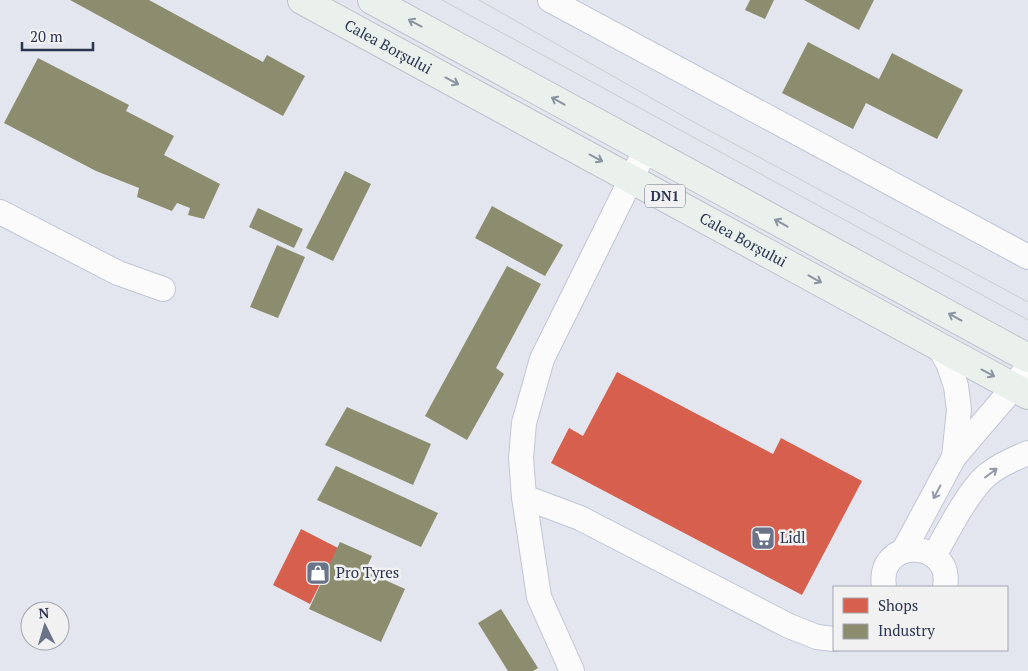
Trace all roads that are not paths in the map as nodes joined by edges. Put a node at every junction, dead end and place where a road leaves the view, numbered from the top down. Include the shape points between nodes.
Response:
1 (302, 0) edge
2 (372, 0) edge
3 (550, 0) edge
4 (646, 150) junction
5 (631, 177) junction
6 (0, 212) edge
7 (1028, 257) edge
8 (163, 289) dead end
9 (938, 347) junction
10 (1028, 358) edge
11 (1023, 382) edge
12 (1028, 453) edge
13 (954, 458) junction
14 (524, 497) junction
15 (904, 550) junction
16 (934, 556) junction
17 (882, 585) edge
18 (945, 586) edge
19 (829, 636) edge
20 (572, 671) edge

1 -> 5 main road, Calea Borșului / DN1
4 -> 2 main road, DN1
3 - 7 street
4 - 5 street
10 -> 4 main road, DN1
5 -> 9 main road, Calea Borșului / DN1
5 - 14 street via 542,359 524,423 521,458
6 - 8 street via 118,273
9 -> 11 main road, Calea Borșului / DN1
9 - 13 street via 956,386 959,410
11 - 13 street
16 -> 12 street via 964,505 986,476 1008,461
13 -> 15 street
14 - 19 street via 580,518 739,601
14 - 20 street via 539,597
15 - 16 street via 920,550
15 - 17 street via 889,561
16 - 18 street via 945,574

